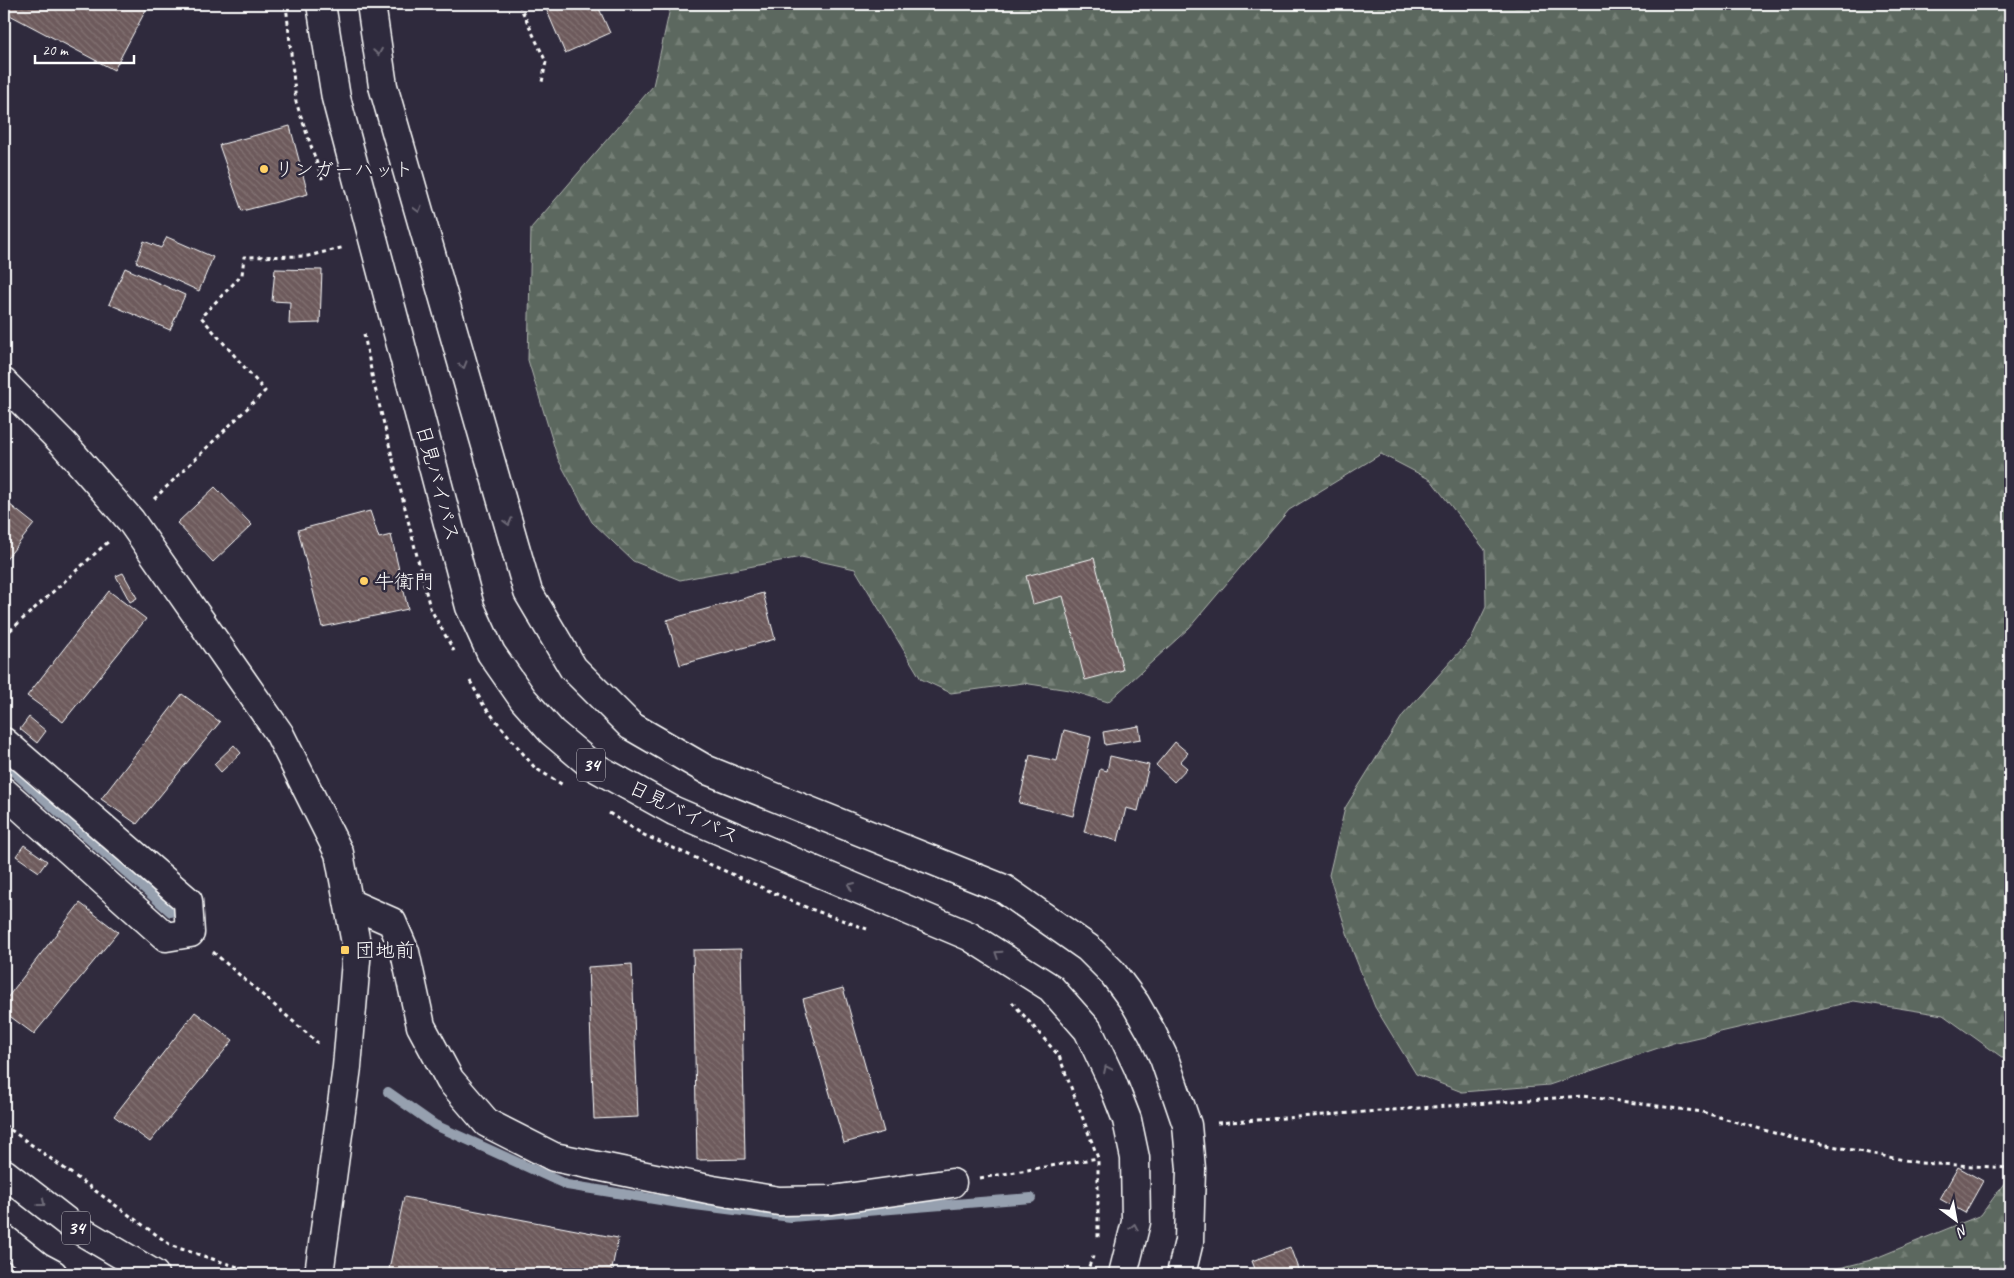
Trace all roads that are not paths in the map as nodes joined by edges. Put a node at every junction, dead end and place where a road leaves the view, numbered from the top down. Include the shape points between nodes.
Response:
1 (321, 4) edge
2 (371, 4) edge
3 (4, 383) edge
4 (4, 742) edge
5 (4, 792) edge
6 (349, 903) junction
7 (4, 1173) edge
8 (952, 1183) road end
9 (4, 1239) edge
10 (53, 1274) edge
11 (154, 1274) edge
12 (319, 1274) edge
13 (1123, 1274) edge
14 (1181, 1274) edge

13 -> 1 main road, 日見バイパス / 34 via 1136,1222 1135,1158 1127,1120 1088,1030 1051,988 969,936 674,811 591,765 552,732 523,699 491,653 470,606 336,98
2 -> 14 main road via 383,86 528,592 573,668 631,726 707,770 1004,889 1088,948 1112,972 1152,1033 1187,1125 1191,1169 1189,1241
3 - 6 main road via 63,443 131,521 279,733 339,854
4 - 5 main road via 188,901 190,933 166,937
6 - 8 main road via 392,922 405,952 421,1026 450,1080 487,1123 554,1157 713,1190 779,1200 832,1200
6 - 12 main road via 357,949 347,1068
7 -> 11 main road, 34 via 71,1225
9 - 10 main road

